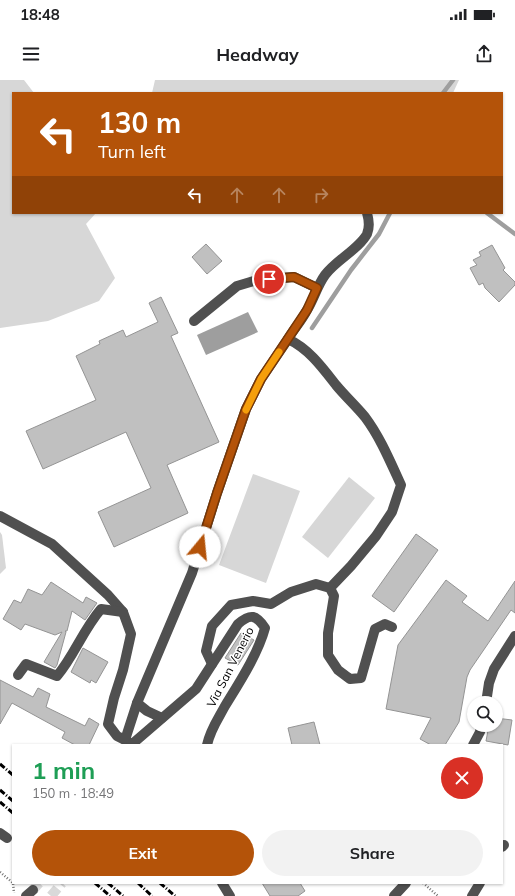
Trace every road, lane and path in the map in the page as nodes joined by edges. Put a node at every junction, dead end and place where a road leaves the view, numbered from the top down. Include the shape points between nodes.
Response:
1 (367, 214) edge
2 (317, 288) junction
3 (194, 321) dead end
4 (288, 339) junction
5 (0, 516) edge
6 (330, 588) junction
7 (124, 612) junction
8 (392, 627) dead end
9 (515, 636) edge
10 (212, 664) junction
11 (18, 675) dead end
12 (487, 696) edge
13 (137, 703) junction
14 (162, 718) junction
15 (480, 732) edge
16 (129, 743) edge
17 (207, 744) edge
18 (474, 744) edge
19 (0, 872) edge
20 (12, 882) edge
21 (13, 884) edge
22 (223, 884) edge
23 (405, 884) edge
24 (424, 884) edge
25 (479, 884) edge
26 (15, 896) edge
27 (230, 896) edge
28 (394, 896) edge
29 (438, 896) edge
30 (472, 896) edge

1 - 2 street via 370,221 366,234 356,247 325,274
2 - 3 street via 294,277 257,280 237,286
2 - 4 street via 307,310
4 - 6 street via 313,355 365,417 386,450 400,485 392,512 376,536
4 - 13 street via 261,379 246,409 192,573
5 - 7 street via 52,544
6 - 8 street via 334,596 328,633 328,655 338,670 350,679 362,678 375,629 385,624
6 - 10 street via 316,584 291,592 271,604 253,601 231,605 212,626 206,651
7 - 11 street via 101,609 57,676 26,664
7 - 16 street via 131,634 108,724 117,736
9 - 12 street via 494,669
10 - 14 street, Via San Venerio via 196,689
10 - 17 street, Via San Venerio via 244,618 252,616 259,619 265,628 262,638 213,726
13 - 14 street
13 - 16 street
14 - 16 street, Via San Venerio
15 - 18 street
19 - 20 path
21 - 26 path
22 - 27 street
23 - 28 street
24 - 29 path
25 - 30 street

